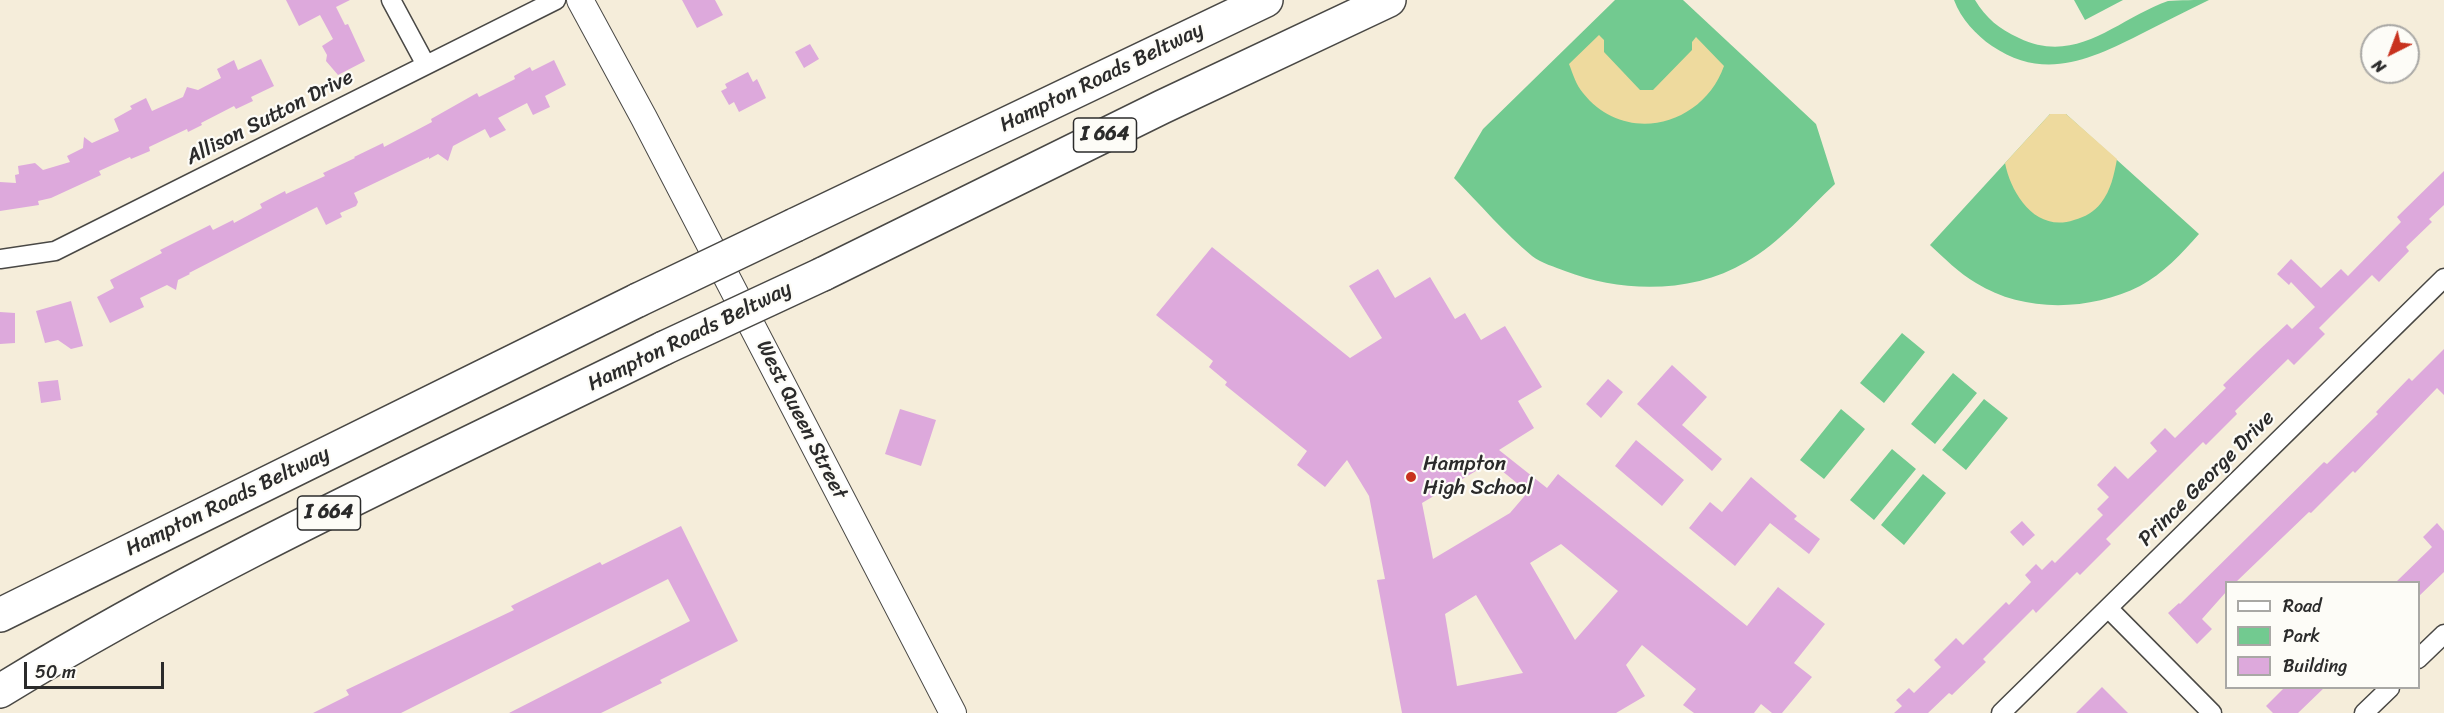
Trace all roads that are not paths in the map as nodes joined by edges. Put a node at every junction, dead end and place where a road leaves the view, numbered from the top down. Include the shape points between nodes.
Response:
1 (391, 0) edge
2 (556, 0) edge
3 (580, 0) edge
4 (1266, 0) edge
5 (1389, 0) edge
6 (426, 65) junction
7 (0, 259) edge
8 (2444, 278) edge
9 (2108, 608) junction
10 (0, 615) edge
11 (2444, 634) edge
12 (2420, 657) edge
13 (2388, 689) edge
14 (0, 691) edge
15 (953, 713) edge
16 (2001, 713) edge
17 (2212, 713) edge
18 (2364, 713) edge

1 - 6 street
2 - 6 street, Allison Sutton Drive
3 - 15 main road, West Queen Street
4 - 10 highway, Hampton Roads Beltway / I 664, bridge via 638,300
5 - 14 highway, Hampton Roads Beltway / I 664, bridge via 317,519 131,614
6 - 7 street, Allison Sutton Drive via 55,251
8 - 9 street, Prince George Drive
9 - 16 street, Prince George Drive
9 - 17 street
11 - 12 street
13 - 18 street

